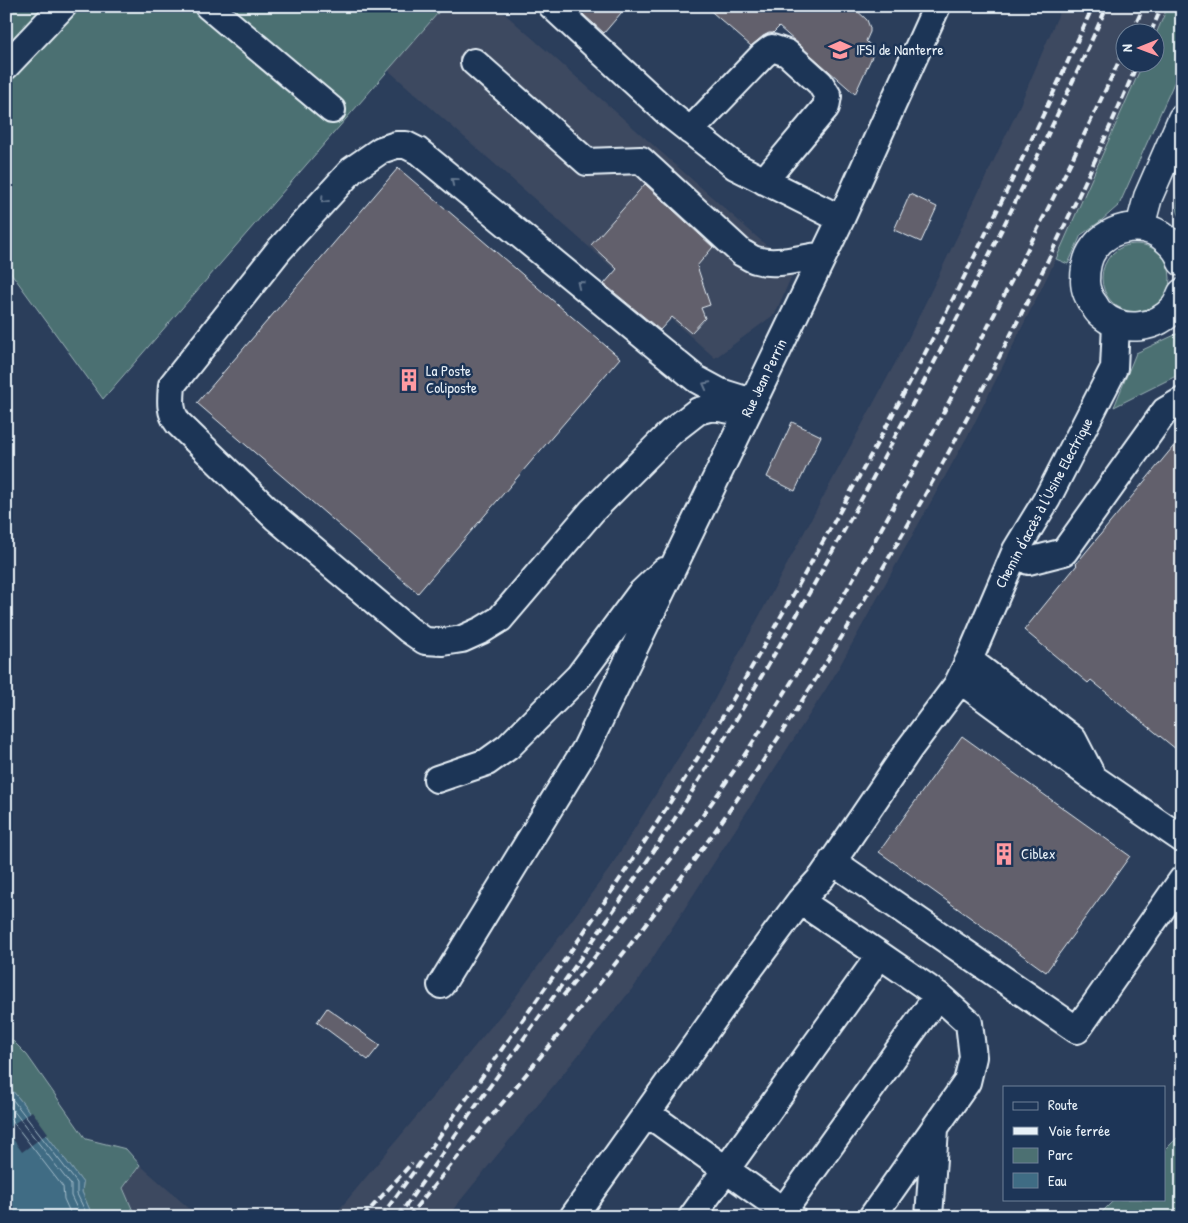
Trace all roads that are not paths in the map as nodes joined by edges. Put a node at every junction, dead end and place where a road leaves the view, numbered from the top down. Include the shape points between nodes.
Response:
1 (63, 6) edge
2 (208, 6) edge
3 (552, 6) edge
4 (937, 6) edge
5 (474, 62) dead end
6 (6, 66) edge
7 (332, 110) dead end
8 (1182, 119) edge
9 (690, 131) junction
10 (764, 181) junction
11 (841, 219) junction
12 (1140, 227) junction
13 (823, 255) junction
14 (1181, 258) edge
15 (1182, 293) edge
16 (1116, 324) junction
17 (1182, 401) edge
18 (750, 407) junction
19 (1016, 550) junction
20 (677, 559) junction
21 (964, 670) junction
22 (437, 779) dead end
23 (1182, 839) edge
24 (827, 869) junction
25 (1182, 880) edge
26 (800, 900) junction
27 (880, 954) junction
28 (441, 985) dead end
29 (938, 995) junction
30 (647, 1113) junction
31 (935, 1128) junction
32 (726, 1170) junction
33 (785, 1215) edge
34 (573, 1217) edge
35 (692, 1217) edge
36 (872, 1217) edge
37 (929, 1217) edge

1 - 6 street
2 - 7 street
3 - 9 street
4 - 11 street, Rue Jean Perrin
5 - 13 street via 587,162 641,160 742,253 767,262
8 - 12 main road via 1148,197
9 - 10 street via 735,166
9 - 10 street via 763,54 772,48 787,53 820,83 828,96 826,107
10 - 11 street
11 - 13 street, Rue Jean Perrin
12 - 14 main road via 1164,236
12 - 16 main road via 1122,228 1106,236 1093,249 1086,265 1085,283 1090,300 1101,314
13 - 18 street, Rue Jean Perrin
15 - 16 main road via 1176,306 1164,318 1149,325 1132,327
16 - 19 street, Chemin d'accès à l'Usine Electrique via 1114,368 1047,499
17 - 19 street via 1164,411 1064,552 1029,562
18 -> 18 street via 696,380 418,151 396,144 352,170 280,250 172,385 171,402 178,423 275,517 409,630 425,641 443,642 462,639 500,619 592,511 671,432 698,411 713,407
18 - 20 street, Rue Jean Perrin
19 - 21 street, Chemin d'accès à l'Usine Electrique
20 - 22 street via 640,594 579,676 508,747 487,762
20 - 28 street, Rue Jean Perrin via 586,748
21 - 23 street via 1073,739 1092,777
21 - 24 street, Chemin d'accès à l'Usine Electrique
24 - 25 street via 1077,1030
24 - 26 street, Chemin d'accès à l'Usine Electrique
26 - 27 street
26 - 30 street, Chemin d'accès à l'Usine Electrique
27 - 29 street
27 - 32 street
29 - 31 street via 969,1023 973,1057 967,1082
29 - 33 street
30 - 32 street
30 - 34 street, Chemin d'accès à l'Usine Electrique
31 - 36 street
31 - 37 street
32 - 33 street
32 - 35 street

